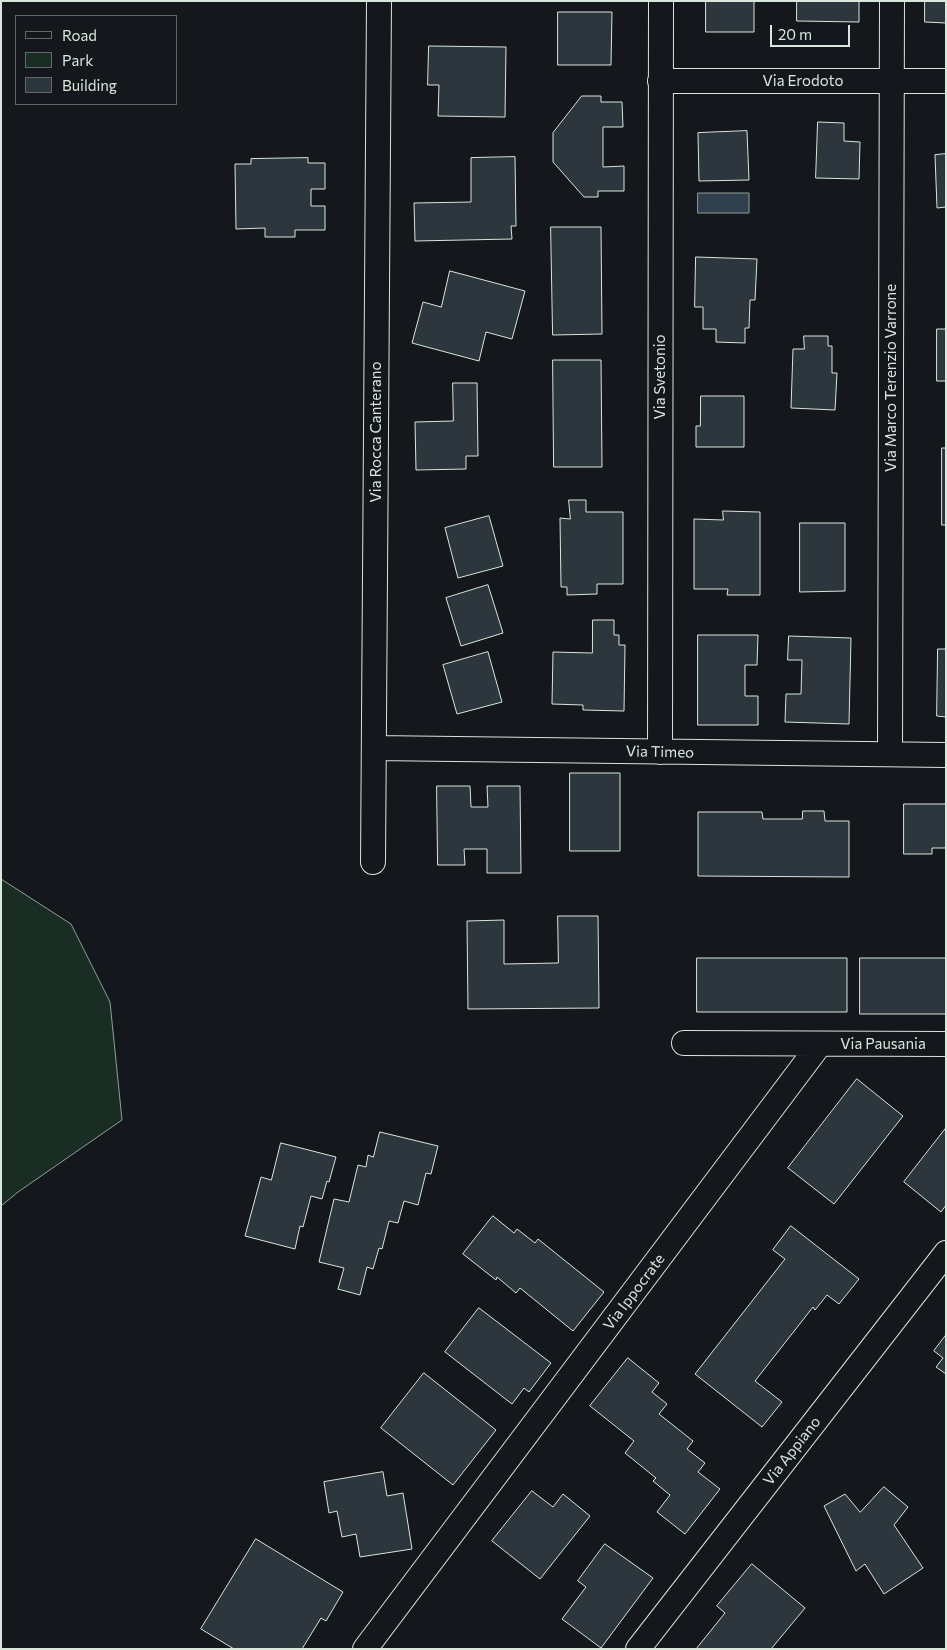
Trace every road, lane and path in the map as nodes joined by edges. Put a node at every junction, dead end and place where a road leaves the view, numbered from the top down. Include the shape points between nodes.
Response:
1 (379, 1) edge
2 (660, 1) edge
3 (892, 1) edge
4 (660, 81) junction
5 (892, 81) junction
6 (946, 81) edge
7 (374, 748) junction
8 (660, 752) junction
9 (890, 754) junction
10 (946, 754) edge
11 (373, 862) dead end
12 (684, 1043) dead end
13 (820, 1044) junction
14 (946, 1044) edge
15 (946, 1253) edge
16 (366, 1649) edge
17 (638, 1649) edge

1 - 7 street, Via Rocca Canterano
2 - 4 street, Via Svetonio
3 - 5 street, Via Marco Terenzio Varrone
4 - 5 street, Via Erodoto
4 - 8 street, Via Svetonio
5 - 6 street, Via Erodoto
5 - 9 street, Via Marco Terenzio Varrone
7 - 8 street, Via Timeo
7 - 11 street, Via Rocca Canterano
8 - 9 street, Via Timeo
9 - 10 street, Via Timeo
12 - 13 street
13 - 14 street, Via Pausania
13 - 16 street, Via Ippocrate
15 - 17 street, Via Appiano

